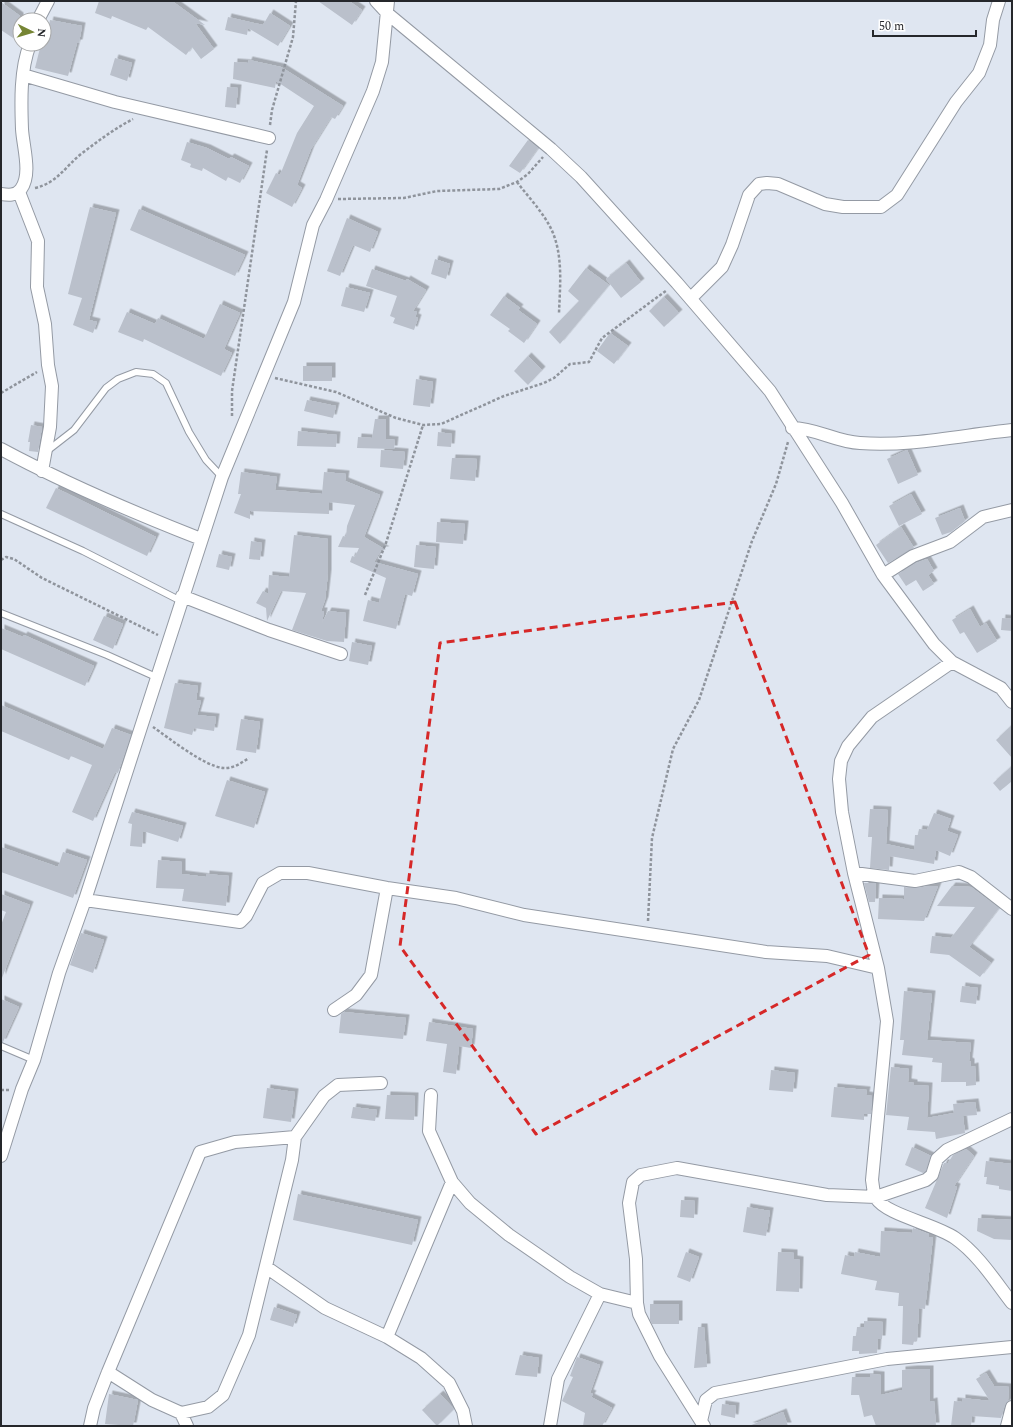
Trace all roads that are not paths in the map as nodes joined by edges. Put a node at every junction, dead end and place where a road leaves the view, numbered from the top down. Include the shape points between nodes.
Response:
1 (48, 1) edge
2 (376, 1) edge
3 (388, 1) edge
4 (999, 1) edge
5 (42, 12) edge
6 (388, 14) junction
7 (28, 52) edge
8 (23, 75) junction
9 (269, 138) road end
10 (20, 190) junction
11 (1, 194) edge
12 (691, 298) junction
13 (792, 428) junction
14 (1012, 430) edge
15 (1, 448) edge
16 (47, 450) junction
17 (42, 471) junction
18 (222, 477) junction
19 (1012, 510) edge
20 (1, 514) edge
21 (201, 539) junction
22 (883, 575) junction
23 (182, 598) junction
24 (1, 613) edge
25 (341, 654) dead end
26 (952, 662) junction
27 (156, 677) junction
28 (1012, 702) edge
29 (854, 873) junction
30 (387, 888) junction
31 (85, 900) junction
32 (1012, 909) edge
33 (878, 968) junction
34 (334, 1010) dead end
35 (1, 1046) edge
36 (34, 1060) junction
37 (381, 1083) dead end
38 (431, 1095) dead end
39 (1012, 1119) edge
40 (295, 1137) junction
41 (1, 1156) edge
42 (452, 1182) junction
43 (876, 1197) junction
44 (266, 1267) junction
45 (600, 1294) junction
46 (637, 1303) junction
47 (1012, 1303) edge
48 (387, 1337) junction
49 (1012, 1347) edge
50 (108, 1372) junction
51 (1012, 1407) edge
52 (181, 1413) junction
53 (702, 1424) edge
54 (90, 1426) edge
55 (187, 1426) edge
56 (466, 1426) edge
57 (550, 1426) edge
58 (1007, 1426) edge

1 - 5 street
2 - 6 street
3 - 6 street
4 - 12 street via 993,20 990,45 979,73 956,102 897,195 881,207 843,207 825,204 778,184 759,184 749,195 722,267
6 - 12 street via 551,149 581,177
6 - 18 street via 382,62 373,91 313,225 294,302
7 - 8 street
8 - 9 street via 149,110
8 - 10 street via 22,129 26,166
10 - 11 street via 14,194
10 - 16 street via 38,241 37,287 45,324 52,386
12 - 13 street via 770,392
13 - 14 street via 804,428 859,443 923,440
13 - 22 street via 842,504
15 - 17 street
16 - 17 street
16 - 18 lane via 74,430 106,388 118,379 136,372 153,374 166,382 189,432 206,460
17 - 21 street via 123,508
18 - 21 street
19 - 22 street via 983,517 950,542 913,556
20 - 23 lane
21 - 23 street
22 - 26 street via 934,644
23 - 25 street
23 - 27 street
24 - 27 lane
26 - 28 street via 1001,688
26 - 29 street via 872,717 848,746 841,761 839,779 842,812
27 - 31 street
29 - 32 street via 915,881 959,872 971,877
29 - 33 street
30 - 31 street via 308,873 280,873 262,883 246,916 240,922
30 - 33 street via 456,898 524,915 766,952 827,956
30 - 34 street via 371,975 356,994
31 - 36 street via 59,973
33 - 43 street via 887,1021 872,1180
35 - 36 lane
36 - 41 street
37 - 40 street via 338,1085 324,1096
38 - 42 street via 429,1131
39 - 43 street via 947,1150 937,1159 932,1175 926,1180
40 - 44 street via 292,1160
40 - 50 street via 235,1142 200,1152
42 - 45 street via 470,1203 509,1235 570,1277
42 - 48 street
43 - 46 street via 827,1195 677,1168 642,1175 633,1182 629,1203 636,1259
43 - 47 street via 888,1209 937,1227 956,1238
44 - 48 street via 325,1308
44 - 52 street via 249,1334 223,1395 208,1407
45 - 46 street
45 - 57 street via 558,1379
46 - 53 street via 639,1314 660,1356
48 - 56 street via 421,1358 449,1383 463,1411
49 - 53 street via 887,1359 715,1393 706,1400
50 - 52 street via 152,1400
50 - 54 street
51 - 58 street
52 - 55 street

